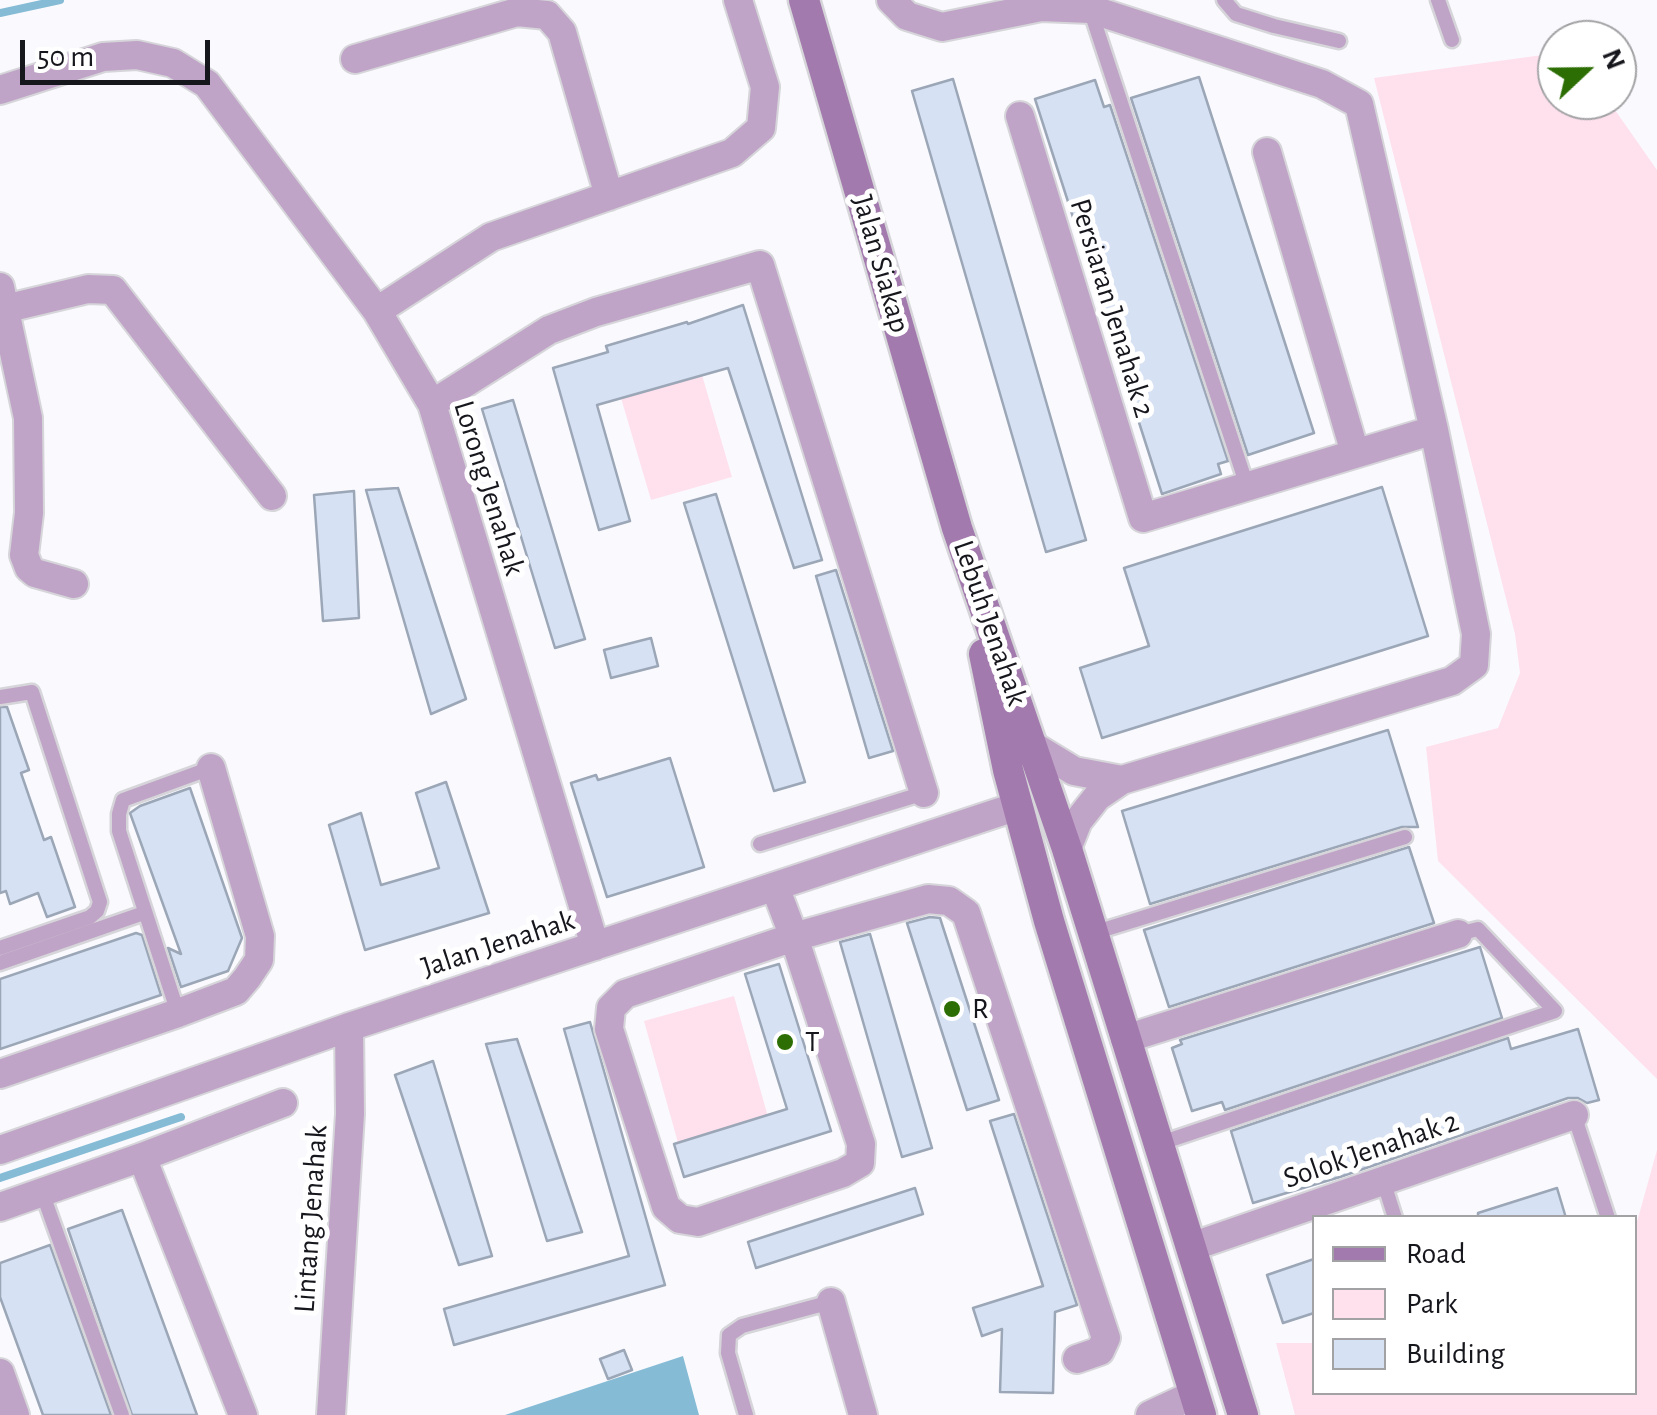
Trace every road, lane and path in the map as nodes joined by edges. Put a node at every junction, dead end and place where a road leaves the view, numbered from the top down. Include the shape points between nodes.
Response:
1 (738, 0) edge
2 (804, 0) edge
3 (891, 0) edge
4 (1224, 0) edge
5 (1438, 0) edge
6 (1090, 9) junction
7 (1452, 40) dead end
8 (1339, 41) dead end
9 (355, 58) dead end
10 (0, 90) edge
11 (1020, 116) dead end
12 (1267, 152) dead end
13 (609, 196) junction
14 (2, 298) edge
15 (377, 311) junction
16 (432, 404) junction
17 (1434, 430) junction
18 (1355, 454) junction
19 (1247, 486) junction
20 (272, 496) dead end
21 (957, 528) junction
22 (74, 584) dead end
23 (0, 696) edge
24 (1033, 746) junction
25 (210, 768) joint
26 (1122, 780) junction
27 (924, 793) joint
28 (1018, 806) junction
29 (1406, 838) dead end
30 (760, 844) dead end
31 (1067, 849) junction
32 (774, 887) junction
33 (144, 913) junction
34 (1093, 934) junction
35 (1458, 934) joint
36 (794, 937) junction
37 (595, 946) junction
38 (0, 948) edge
39 (0, 963) edge
40 (178, 1014) junction
41 (349, 1027) junction
42 (1124, 1038) junction
43 (0, 1074) edge
44 (283, 1102) dead end
45 (1574, 1116) joint
46 (1158, 1144) junction
47 (0, 1150) edge
48 (142, 1157) junction
49 (1382, 1180) junction
50 (42, 1192) junction
51 (0, 1207) edge
52 (1394, 1215) edge
53 (1607, 1215) edge
54 (1190, 1247) junction
55 (831, 1302) joint
56 (1077, 1359) dead end
57 (0, 1373) edge
58 (1198, 1404) edge
59 (15, 1415) edge
60 (122, 1415) edge
61 (243, 1415) edge
62 (331, 1415) edge
63 (746, 1415) edge
64 (863, 1415) edge
65 (1150, 1415) edge
66 (1244, 1415) edge

1 - 13 street via 765,87 761,128 732,153
2 - 21 street, Jalan Siakap
3 - 6 street via 907,16 942,27 1041,7
4 - 8 lane via 1236,14
5 - 7 lane
6 - 17 street via 1322,84 1359,104
6 - 19 lane
9 - 13 street via 517,12 547,15 562,32
10 - 15 street, Lorong Jenahak via 103,57 173,63 208,84
11 - 19 street, Persiaran Jenahak 2 via 1143,518
12 - 18 street
13 - 15 street via 491,237
14 - 20 street via 114,290
14 - 22 street via 28,418 24,555 36,573
15 - 16 street, Lorong Jenahak
16 - 27 street via 549,330 760,266
16 - 37 street, Lorong Jenahak
17 - 18 street
17 - 26 street via 1476,634 1474,665 1452,681
18 - 19 street
21 - 24 street, Lebuh Jenahak
21 - 28 street, Lebuh Jenahak
23 - 38 lane via 32,692 100,902 90,917
24 - 26 street via 1074,771
24 - 31 street, Lebuh Jenahak
25 - 33 lane via 122,800 118,832
25 - 40 street via 260,936 259,960 236,990
26 - 31 street via 1097,797
27 - 30 lane
28 - 32 street, Jalan Jenahak
28 - 58 street, Lebuh Jenahak
29 - 34 lane
31 - 34 street, Lebuh Jenahak
32 - 36 street
32 - 37 street, Jalan Jenahak
33 - 39 lane
33 - 40 lane
34 - 42 street, Lebuh Jenahak
35 - 42 street
35 - 46 lane via 1478,929 1554,1012
36 - 36 street via 861,1144 860,1163 698,1222 680,1219 666,1207 609,1029 611,1008 625,994
36 - 56 street via 928,899 948,900 966,913 1106,1338 1100,1351
37 - 41 street, Jalan Jenahak
40 - 43 street
41 - 47 street, Jalan Jenahak
41 - 62 street, Lintang Jenahak via 350,1114
42 - 46 street, Lebuh Jenahak
44 - 48 street
45 - 49 street, Solok Jenahak 2
45 - 53 lane
46 - 54 street, Lebuh Jenahak
48 - 50 street
48 - 61 street
49 - 52 lane
49 - 54 street, Solok Jenahak 2
50 - 51 street
50 - 60 lane
54 - 66 street, Lebuh Jenahak
55 - 63 lane via 742,1326 729,1336
55 - 64 street
57 - 59 street
58 - 65 street

